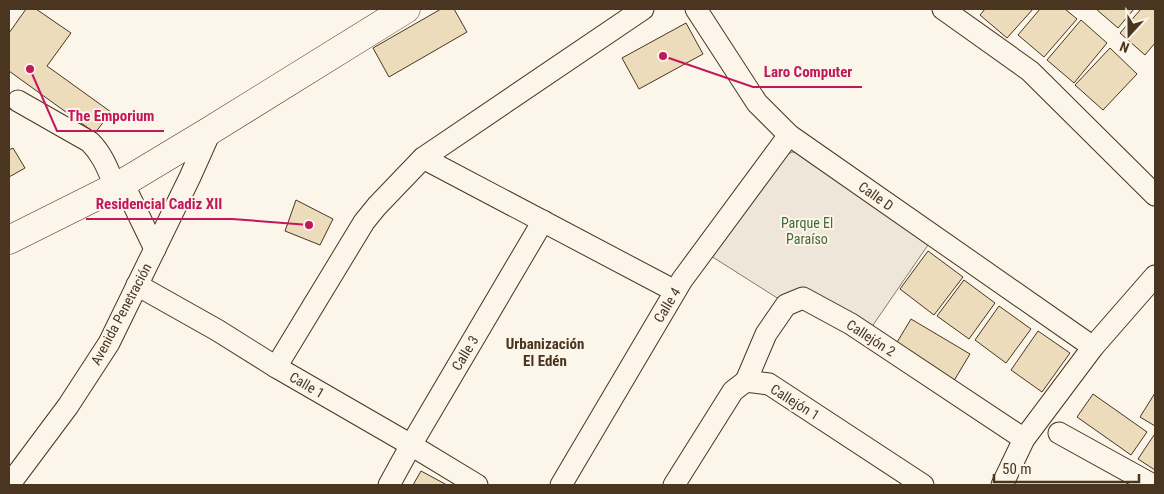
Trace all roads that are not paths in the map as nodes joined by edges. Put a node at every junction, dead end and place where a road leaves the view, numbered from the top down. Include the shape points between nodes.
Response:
1 (406, 9) edge
2 (643, 9) edge
3 (696, 9) edge
4 (943, 9) edge
5 (18, 101) dead end
6 (211, 130) junction
7 (789, 135) junction
8 (423, 158) junction
9 (119, 184) junction
10 (1155, 196) edge
11 (543, 221) junction
12 (9, 240) edge
13 (155, 249) junction
14 (1155, 276) edge
15 (137, 286) junction
16 (675, 291) junction
17 (1093, 347) junction
18 (276, 367) junction
19 (746, 380) junction
20 (1059, 433) dead end
21 (1024, 439) junction
22 (411, 445) junction
23 (11, 480) edge
24 (389, 485) edge
25 (477, 485) edge
26 (561, 485) edge
27 (674, 485) edge
28 (923, 485) edge
29 (1002, 485) edge
30 (1153, 485) edge

1 - 6 main road
2 - 8 street
3 - 7 street, Calle D via 757,103
4 - 10 street via 1030,71
5 - 9 street via 90,142
6 - 9 main road
6 - 13 street, Avenida Penetración
7 - 16 street, Calle 4
7 - 17 street, Calle D
8 - 11 street
8 - 18 street via 364,222
9 - 12 main road
9 - 13 street
11 - 16 street
11 - 22 street, Calle 3
13 - 15 street, Avenida Penetración
14 - 17 street
15 - 18 street, Calle 1
15 - 23 street, Avenida Penetración via 104,350 68,406
16 - 26 street, Calle 4
17 - 21 street
18 - 22 street, Calle 1
19 - 21 street, Callejón 2 via 766,334 786,305 803,298 852,324
19 - 27 street via 733,391
19 - 28 street, Callejón 1 via 769,384
20 - 30 street
21 - 29 street
22 - 24 street, Calle 3
22 - 25 street, Calle 1

